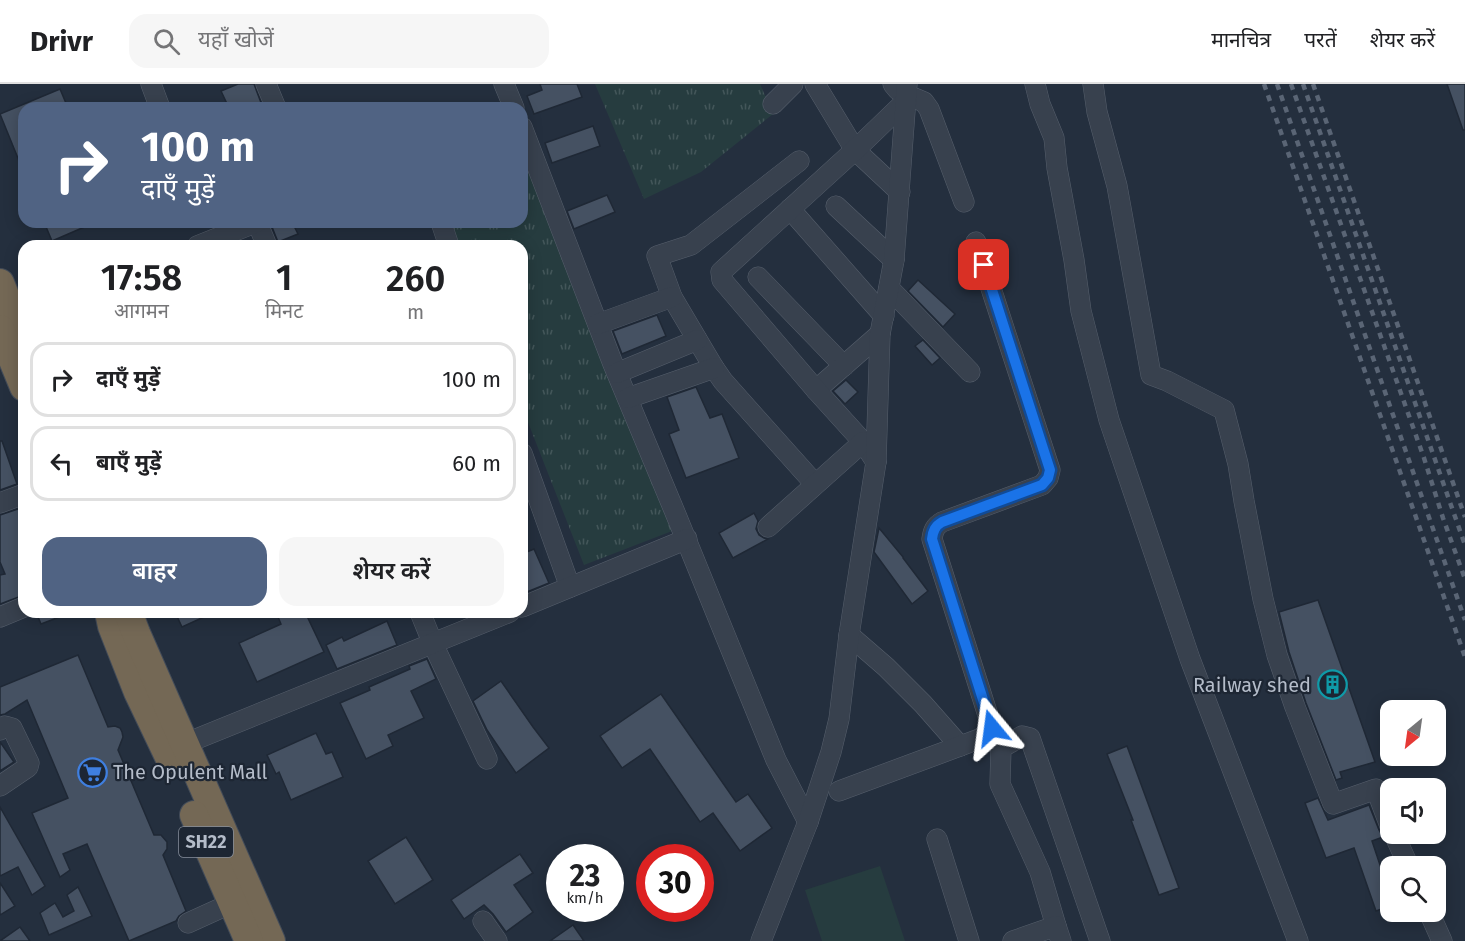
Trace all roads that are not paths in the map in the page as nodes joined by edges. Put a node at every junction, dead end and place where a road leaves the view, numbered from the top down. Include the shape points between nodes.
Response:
1 (151, 84) edge
2 (266, 84) edge
3 (504, 84) edge
4 (793, 84) edge
5 (815, 84) edge
6 (1035, 84) edge
7 (1093, 84) edge
8 (903, 91) edge
9 (158, 102) edge
10 (274, 102) edge
11 (508, 102) edge
12 (773, 104) dead end
13 (528, 143) edge
14 (855, 150) junction
15 (799, 161) dead end
16 (900, 192) junction
17 (964, 202) dead end
18 (836, 206) dead end
19 (790, 209) junction
20 (234, 228) edge
21 (204, 236) edge
22 (976, 242) dead end
23 (894, 260) junction
24 (758, 277) dead end
25 (0, 283) edge
26 (889, 288) junction
27 (672, 297) junction
28 (598, 324) junction
29 (882, 325) junction
30 (13, 333) edge
31 (697, 340) junction
32 (18, 358) edge
33 (844, 366) junction
34 (714, 368) junction
35 (970, 372) dead end
36 (617, 373) junction
37 (816, 390) junction
38 (628, 398) junction
39 (863, 442) junction
40 (876, 462) junction
41 (528, 470) edge
42 (815, 484) junction
43 (18, 496) edge
44 (0, 502) edge
45 (768, 527) dead end
46 (687, 540) junction
47 (570, 587) junction
48 (528, 604) edge
49 (18, 610) edge
50 (0, 617) edge
51 (110, 618) edge
52 (130, 618) edge
53 (422, 618) edge
54 (496, 618) edge
55 (849, 635) junction
56 (433, 644) junction
57 (0, 730) edge
58 (174, 744) junction
59 (960, 746) junction
60 (487, 759) dead end
61 (0, 786) edge
62 (839, 791) dead end
63 (1380, 800) edge
64 (808, 822) junction
65 (937, 839) dead end
66 (232, 903) junction
67 (483, 921) dead end
68 (1433, 922) edge
69 (188, 923) dead end
70 (1059, 934) edge
71 (249, 941) edge
72 (272, 941) edge
73 (497, 941) edge
74 (761, 941) edge
75 (969, 941) edge
76 (1013, 941) edge
77 (1100, 941) edge
78 (1298, 941) edge
79 (1442, 941) edge

1 - 9 street
2 - 10 street
3 - 11 street
4 - 12 street
5 - 14 street
6 - 78 street via 1054,138 1081,311 1109,420 1190,660
7 - 63 street via 1117,186 1151,375 1224,410 1277,655 1333,804 1376,789
8 - 14 street
8 - 16 street
8 - 17 street via 924,102 929,110
13 - 28 street
14 - 16 street
14 - 19 street
15 - 27 street via 691,245 657,256
16 - 23 street
18 - 23 street
19 - 29 street
19 - 37 street via 725,267 722,280
20 - 21 street
22 - 59 street via 1050,470 1042,485 942,522 933,531 932,539 992,728 987,735
23 - 26 street
24 - 33 street
25 - 30 highway
26 - 29 street
26 - 35 street
27 - 28 street
27 - 31 street
28 - 36 street
29 - 33 street
29 - 40 street
30 - 32 highway
31 - 34 street
31 - 36 street
33 - 37 street
34 - 38 street
34 - 42 street
36 - 38 street
37 - 39 street
38 - 46 street
39 - 40 street
39 - 42 street
40 - 55 street
41 - 47 street
42 - 45 street
43 - 44 street
46 - 47 street
46 - 64 street via 776,760
47 - 48 street
49 - 50 street
51 - 58 highway, SH22 via 138,692
52 - 58 highway, SH22
53 - 56 street
54 - 56 street
55 - 59 street via 886,667
55 - 64 street via 839,719
56 - 58 street
56 - 60 street
57 - 61 street via 12,728 29,763
58 - 66 highway, SH22
58 - 72 highway, SH22
59 - 62 street
64 - 74 street
65 - 75 street
66 - 69 street
66 - 71 highway, SH22
67 - 73 street
68 - 79 street
70 - 76 street
70 - 77 street via 1040,872 1000,784 1001,748 1022,736 1030,738

